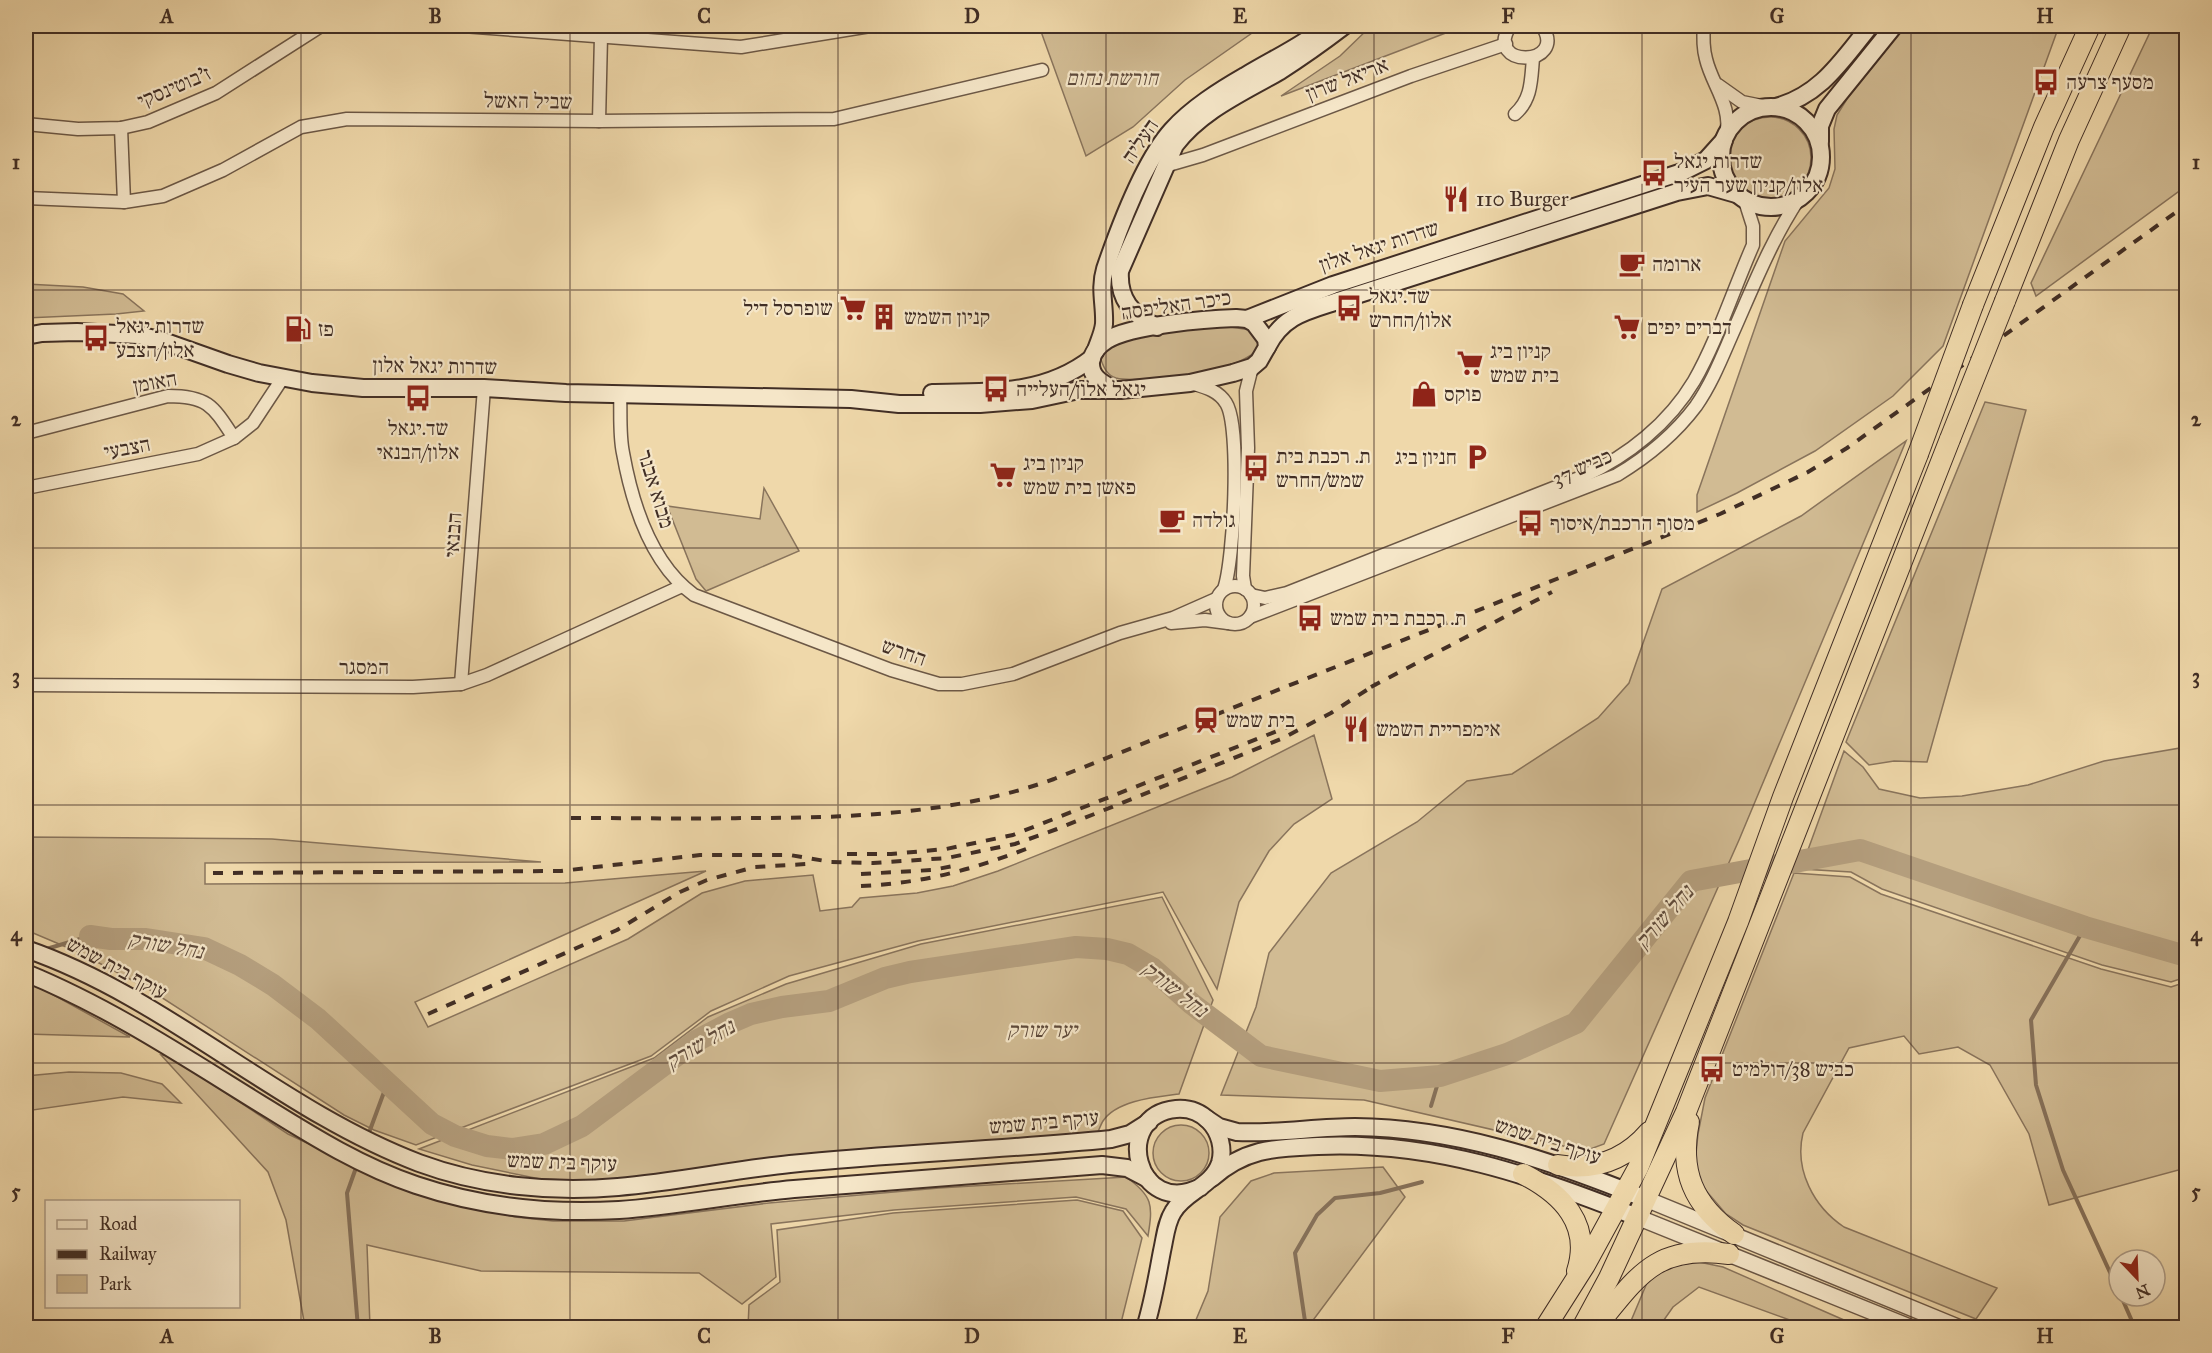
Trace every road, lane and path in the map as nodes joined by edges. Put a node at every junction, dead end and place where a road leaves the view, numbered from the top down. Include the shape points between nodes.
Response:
1 (321, 26) edge
2 (463, 26) edge
3 (870, 26) edge
4 (1327, 26) edge
5 (1344, 26) edge
6 (1510, 26) edge
7 (1542, 26) edge
8 (1704, 26) edge
9 (1870, 26) edge
10 (1894, 26) edge
11 (2080, 26) edge
12 (2091, 26) edge
13 (2121, 26) edge
14 (2131, 26) edge
15 (601, 36) junction
16 (1506, 44) junction
17 (1533, 58) junction
18 (2102, 64) junction
19 (1042, 70) dead end
20 (2066, 78) junction
21 (1714, 81) junction
22 (1771, 107) junction
23 (1515, 114) dead end
24 (599, 121) junction
25 (26, 124) edge
26 (121, 128) junction
27 (1182, 136) junction
28 (1725, 138) junction
29 (1820, 145) junction
30 (1203, 155) junction
31 (1165, 166) junction
32 (1741, 197) junction
33 (26, 198) edge
34 (1798, 200) junction
35 (124, 202) junction
36 (1247, 319) junction
37 (1156, 327) junction
38 (26, 336) edge
39 (1267, 347) junction
40 (1093, 356) junction
41 (1251, 367) junction
42 (282, 378) junction
43 (1190, 383) junction
44 (484, 388) junction
45 (1113, 389) junction
46 (620, 393) junction
47 (851, 399) junction
48 (26, 433) edge
49 (234, 438) junction
50 (26, 488) edge
51 (682, 586) junction
52 (1248, 592) junction
53 (1220, 594) junction
54 (1250, 617) junction
55 (1228, 623) junction
56 (1120, 633) junction
57 (461, 684) junction
58 (26, 685) edge
59 (26, 949) edge
60 (26, 973) edge
61 (1696, 1085) junction
62 (1659, 1117) junction
63 (1207, 1119) junction
64 (1149, 1122) junction
65 (1558, 1164) junction
66 (1523, 1174) junction
67 (1153, 1183) junction
68 (1206, 1183) junction
69 (1627, 1191) junction
70 (1646, 1198) junction
71 (1617, 1209) junction
72 (1637, 1217) junction
73 (1166, 1234) junction
74 (1734, 1234) junction
75 (1729, 1254) junction
76 (1568, 1293) junction
77 (1145, 1328) edge
78 (1545, 1328) edge
79 (1582, 1328) edge
80 (1595, 1328) edge
81 (1912, 1328) edge
82 (1960, 1328) edge

1 - 26 street, ז'בוטינסקי via 216,93 148,122
2 - 15 street
3 - 15 street via 741,47
4 - 40 main road, העליה via 1245,75 1171,130 1140,182 1105,269 1101,294 1104,322
5 - 27 main road, העליה via 1298,59 1207,113
6 - 16 street
7 - 17 street via 1546,44
8 - 21 street via 1706,60
9 - 22 main road via 1821,84 1801,99
10 - 29 main road via 1827,109 1820,126
11 - 20 highway
12 - 20 highway
13 - 18 highway
14 - 18 highway
15 - 24 street
16 - 17 street via 1514,55
16 - 30 street, אריאל שרון
17 - 23 street via 1530,92
18 - 61 highway, bridge
19 - 24 street, שביל האשל via 834,119
20 - 62 highway, bridge via 1973,305 1738,922
21 - 22 street via 1737,100
21 - 28 street via 1727,116
22 - 28 main road via 1743,116
22 - 29 main road via 1801,116
24 - 35 street, שביל האשל via 348,119 301,127 223,170 173,192
25 - 26 street, ז'בוטינסקי
26 - 35 street
27 - 30 street via 1194,154
27 - 31 main road, העליה
28 - 32 main road via 1722,168 1727,182
28 - 36 main road, שדרות יגאל אלון via 1706,160 1682,172 1333,285
29 - 34 main road via 1820,172
30 - 31 street, אריאל שרון
31 - 37 main road, העליה via 1120,271 1119,282 1128,307
32 - 34 main road via 1772,208
32 - 39 main road, שדרות יגאל אלון via 1708,186 1677,192 1290,318
32 - 52 street, כביש 37 via 1753,226 1753,245 1701,367 1678,404 1635,445 1584,476 1274,598
33 - 35 street, שביל האשל
34 - 54 street, כביש 37 via 1775,237 1706,391 1683,422 1631,467
36 - 37 main road, כיכר האליפסה
36 - 39 main road, כיכר האליפסה via 1262,333
37 - 40 main road, כיכר האליפסה via 1113,337
38 - 42 main road, שדרות יגאל אלון via 77,332 138,335
39 - 41 main road via 1259,362
40 - 45 main road via 1091,366 1097,380
40 - 47 main road, שדרות יגאל אלון via 1069,374 1020,390 905,393
41 - 43 main road
41 - 52 street via 1246,391 1243,576
42 - 44 main road, שדרות יגאל אלון via 363,388
42 - 49 street via 253,423
43 - 45 main road
43 - 53 street via 1220,396 1233,422 1231,552
44 - 46 main road, שדרות יגאל אלון
44 - 57 street, הבנאי
45 - 47 main road, שדרות יגאל אלון via 980,404 899,404
46 - 47 main road, שדרות יגאל אלון
46 - 51 street, מבוא אבנר via 622,452 634,498 656,550
48 - 49 street, האומן via 168,396 190,396 205,401
49 - 50 street, הצבעי via 198,454
51 - 56 street, החרש via 694,595 891,670 939,684 962,684 1013,674
51 - 57 street, המסגר
52 - 53 street via 1233,586
52 - 54 street via 1254,608
53 - 55 street via 1218,615
53 - 56 street, החרש via 1173,618
54 - 55 street via 1240,623
55 - 56 street, החרש via 1164,623
57 - 58 street, המסגר
59 - 64 main road, עוקף בית שמש via 65,963 141,1005 366,1140 422,1164 508,1184 579,1189 619,1187 790,1164 1111,1139 1130,1134
60 - 67 main road, עוקף בית שמש via 129,1022 308,1134 357,1160 415,1185 505,1206 579,1211 620,1209 791,1190 1102,1166 1126,1168
61 - 70 highway
61 - 74 highway via 1684,1149 1687,1171 1702,1202
62 - 65 highway via 1643,1139 1616,1159 1595,1166
62 - 69 highway
63 - 64 main road via 1177,1109
63 - 65 main road, עוקף בית שמש via 1225,1130 1244,1132 1354,1127 1414,1131 1488,1144
63 - 68 main road via 1221,1147 1221,1161
64 - 67 main road via 1137,1150 1141,1169
65 - 69 main road, עוקף בית שמש
66 - 68 main road, עוקף בית שמש via 1433,1152 1345,1144 1257,1151 1233,1162
66 - 71 main road, עוקף בית שמש
66 - 76 highway via 1553,1192 1578,1227 1581,1253
67 - 68 main road via 1176,1193 1189,1192
67 - 73 main road via 1166,1208
68 - 73 main road, עוקף בית שמש via 1177,1206
69 - 70 main road, עוקף בית שמש
69 - 71 highway
70 - 72 highway
70 - 74 street
71 - 72 main road, עוקף בית שמש
71 - 76 highway
72 - 75 street
72 - 79 highway
73 - 77 main road
74 - 82 street
75 - 80 highway via 1684,1253 1656,1263 1638,1275
75 - 81 street
76 - 78 highway

